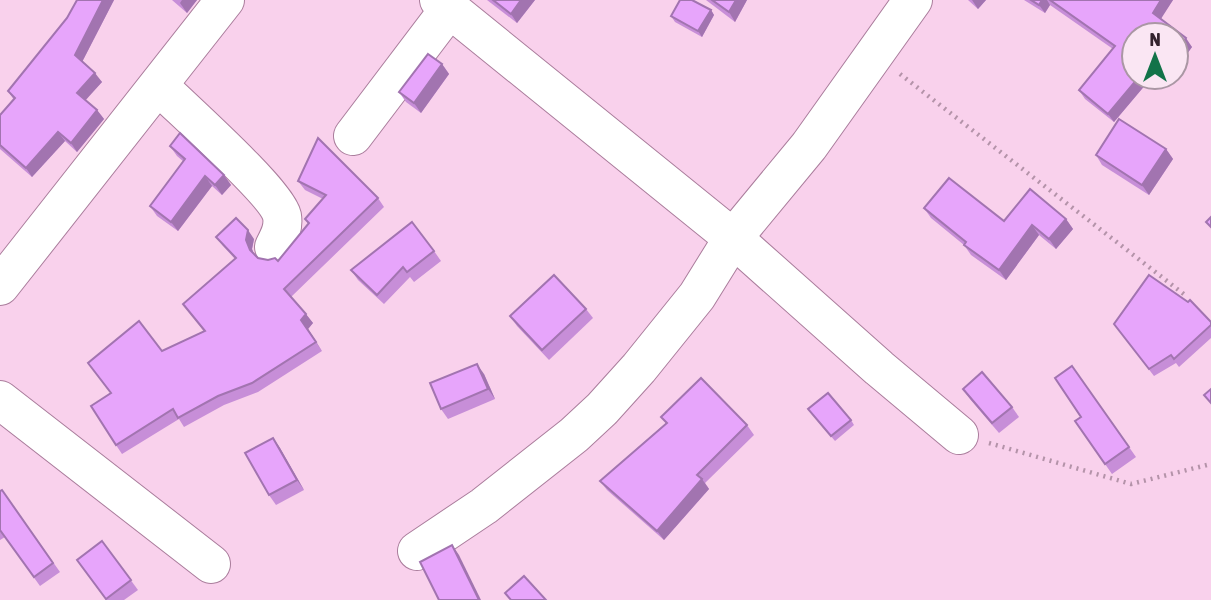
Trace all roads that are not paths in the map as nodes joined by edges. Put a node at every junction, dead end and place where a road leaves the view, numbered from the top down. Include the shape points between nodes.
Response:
1 (225, 0) edge
2 (913, 0) edge
3 (444, 4) edge
4 (159, 86) junction
5 (353, 136) dead end
6 (733, 238) junction
7 (274, 247) dead end
8 (0, 286) edge
9 (0, 400) edge
10 (959, 435) road end
11 (417, 551) dead end
12 (211, 564) dead end

1 - 4 street
2 - 6 street via 810,146
3 - 5 street
3 - 6 street
4 - 7 street via 278,206 282,228
4 - 8 street
6 - 10 street
6 - 11 street via 697,296 602,409 484,506
9 - 12 street

